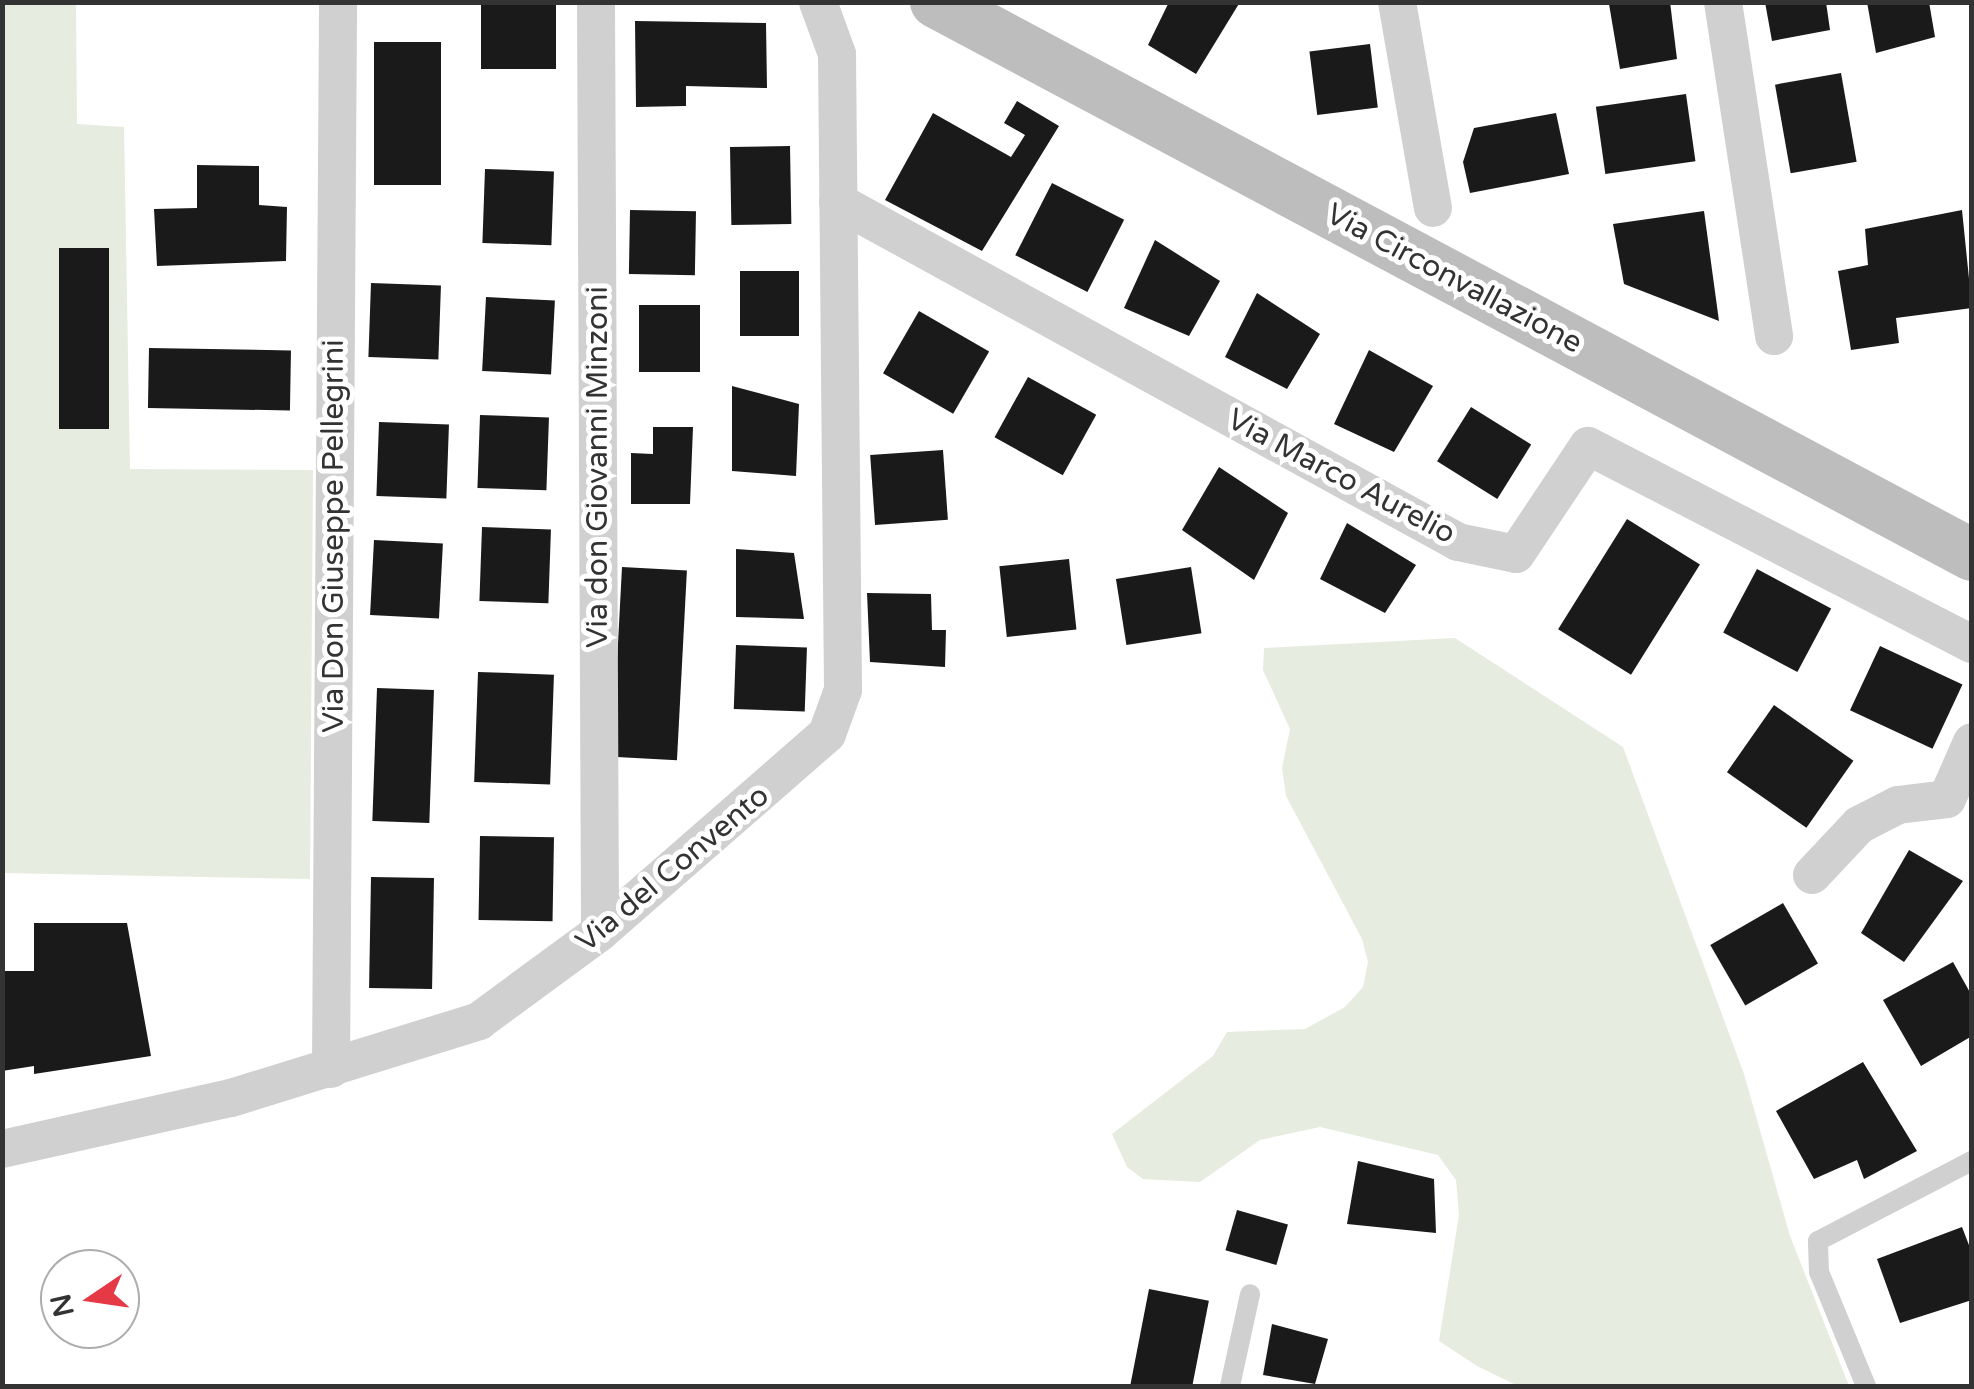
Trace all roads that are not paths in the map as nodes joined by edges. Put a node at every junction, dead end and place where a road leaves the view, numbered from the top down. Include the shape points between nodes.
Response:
1 (338, 2) edge
2 (596, 2) edge
3 (818, 2) edge
4 (936, 2) edge
5 (1397, 2) edge
6 (1723, 2) edge
7 (838, 202) junction
8 (1433, 208) dead end
9 (1774, 336) dead end
10 (1972, 555) edge
11 (1972, 644) edge
12 (1972, 742) edge
13 (1812, 874) dead end
14 (600, 932) junction
15 (331, 1069) junction
16 (2, 1148) edge
17 (1972, 1161) edge
18 (1250, 1294) dead end
19 (1230, 1386) edge
20 (1866, 1386) edge

1 - 15 street, Via Don Giuseppe Pellegrini
2 - 14 street, Via don Giovanni Minzoni
3 - 7 street, Via del Convento via 837,54
4 - 10 main road, Via Circonvallazione
5 - 8 street
6 - 9 street
7 - 11 street, Via Marco Aurelio via 1458,542 1516,554 1588,446
7 - 14 street, Via del Convento via 843,690 836,719 812,752
12 - 13 street via 1947,799 1898,806 1858,826
14 - 15 street, Via del Convento via 467,1026
15 - 16 street, Via del Convento via 156,1117
17 - 20 lane via 1818,1241 1819,1272
18 - 19 lane

